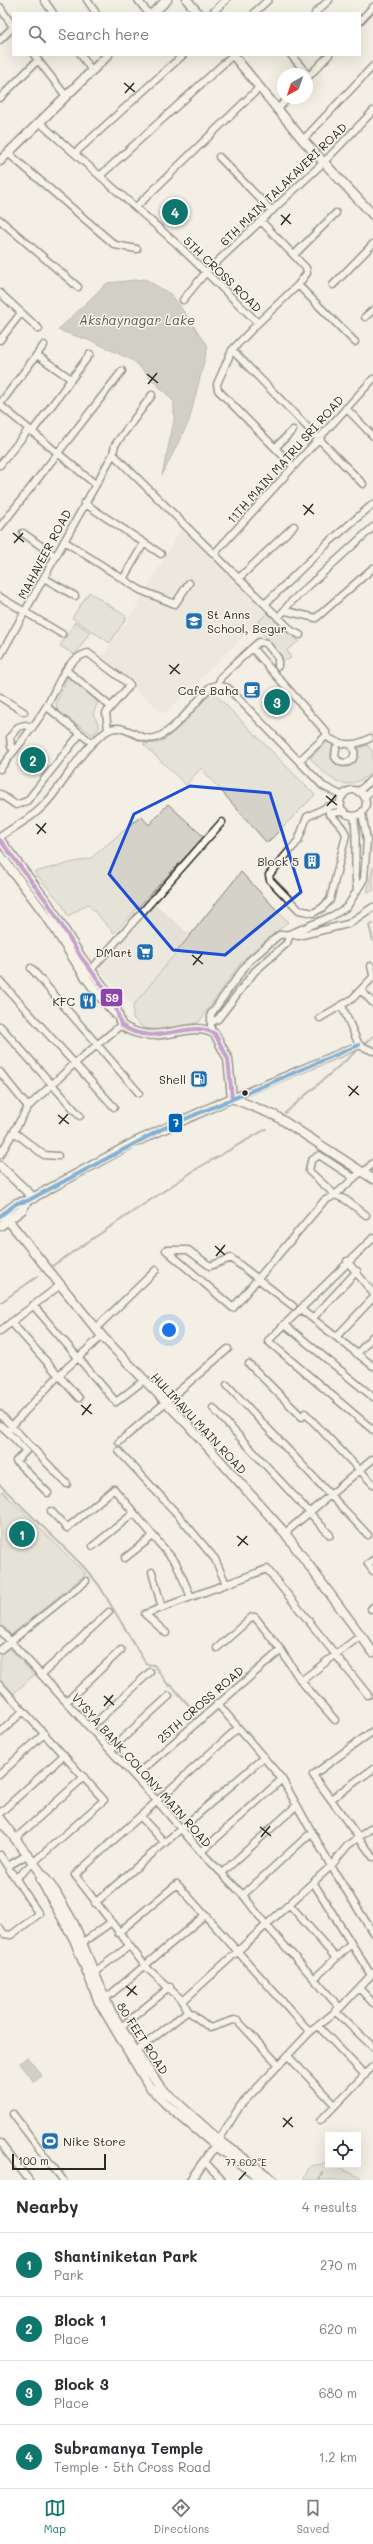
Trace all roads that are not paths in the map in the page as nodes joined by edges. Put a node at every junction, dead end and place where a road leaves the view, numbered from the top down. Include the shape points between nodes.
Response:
1 (44, 0) edge
2 (87, 0) edge
3 (138, 0) edge
4 (167, 0) edge
5 (187, 0) edge
6 (226, 0) edge
7 (268, 0) edge
8 (329, 0) edge
9 (0, 7) edge
10 (373, 7) edge
11 (52, 12) edge
12 (95, 12) edge
13 (147, 12) edge
14 (154, 12) edge
15 (197, 12) edge
16 (213, 12) edge
17 (256, 12) edge
18 (316, 12) edge
19 (361, 20) edge
20 (12, 25) edge
21 (12, 28) edge
22 (0, 40) edge
23 (82, 56) edge
24 (107, 56) edge
25 (182, 56) edge
26 (232, 56) edge
27 (234, 56) edge
28 (292, 56) edge
29 (328, 56) edge
30 (36, 57) edge
31 (373, 66) edge
32 (301, 68) edge
33 (92, 71) junction
34 (313, 72) edge
35 (259, 88) junction
36 (66, 96) junction
37 (0, 98) edge
38 (282, 104) edge
39 (277, 110) junction
40 (373, 111) edge
41 (39, 122) junction
42 (303, 140) junction
43 (8, 153) junction
44 (75, 153) junction
45 (219, 157) dead end
46 (0, 161) edge
47 (324, 162) junction
48 (101, 175) junction
49 (136, 207) junction
50 (272, 211) junction
51 (336, 213) dead end
52 (372, 213) edge
53 (0, 220) edge
54 (261, 221) junction
55 (373, 244) edge
56 (137, 249) dead end
57 (294, 255) junction
58 (206, 272) junction
59 (298, 285) junction
60 (334, 285) dead end
61 (78, 287) dead end
62 (0, 293) edge
63 (183, 300) dead end
64 (373, 310) edge
65 (21, 313) junction
66 (365, 317) dead end
67 (258, 323) junction
68 (39, 329) dead end
69 (0, 340) edge
70 (355, 342) dead end
71 (44, 345) dead end
72 (232, 350) junction
73 (90, 354) dead end
74 (37, 355) junction
75 (122, 371) dead end
76 (71, 379) junction
77 (373, 379) edge
78 (152, 395) dead end
79 (0, 404) edge
80 (346, 408) junction
81 (30, 430) junction
82 (293, 430) dead end
83 (373, 436) edge
84 (318, 439) junction
85 (276, 447) junction
86 (59, 454) junction
87 (113, 454) junction
88 (0, 465) edge
89 (293, 466) junction
90 (95, 484) junction
91 (363, 484) dead end
92 (84, 503) junction
93 (373, 504) edge
94 (294, 526) dead end
95 (0, 527) edge
96 (373, 527) edge
97 (23, 533) dead end
98 (64, 541) junction
99 (144, 543) junction
100 (161, 554) dead end
101 (214, 554) junction
102 (55, 556) junction
103 (373, 568) edge
104 (44, 578) junction
105 (239, 578) junction
106 (123, 580) junction
107 (189, 583) dead end
108 (75, 596) dead end
109 (0, 597) edge
110 (265, 604) junction
111 (286, 611) junction
112 (25, 612) junction
113 (278, 618) junction
114 (62, 634) dead end
115 (300, 635) dead end
116 (3, 645) edge
117 (252, 648) junction
118 (0, 656) edge
119 (278, 666) dead end
120 (66, 670) junction
121 (218, 685) junction
122 (0, 697) edge
123 (47, 707) junction
124 (111, 708) junction
125 (24, 712) dead end
126 (32, 727) junction
127 (108, 730) junction
128 (80, 734) junction
129 (326, 736) junction
130 (372, 739) edge
131 (92, 743) junction
132 (351, 745) junction
133 (11, 747) dead end
134 (336, 748) dead end
135 (299, 761) junction
136 (0, 769) edge
137 (373, 778) edge
138 (373, 789) edge
139 (358, 792) junction
140 (0, 794) edge
141 (343, 796) junction
142 (364, 797) junction
143 (341, 804) junction
144 (327, 807) junction
145 (344, 811) junction
146 (362, 813) junction
147 (329, 814) junction
148 (354, 816) junction
149 (222, 822) dead end
150 (0, 838) edge
151 (0, 855) edge
152 (357, 889) junction
153 (373, 907) edge
154 (290, 934) junction
155 (371, 966) dead end
156 (31, 968) dead end
157 (88, 973) junction
158 (373, 976) edge
159 (0, 981) edge
160 (361, 990) junction
161 (373, 1003) edge
162 (342, 1006) junction
163 (320, 1018) dead end
164 (212, 1022) junction
165 (121, 1025) junction
166 (0, 1026) edge
167 (211, 1031) junction
168 (97, 1045) junction
169 (361, 1046) junction
170 (373, 1051) edge
171 (74, 1064) junction
172 (0, 1072) edge
173 (52, 1085) junction
174 (139, 1093) dead end
175 (232, 1098) junction
176 (28, 1107) junction
177 (114, 1107) dead end
178 (80, 1116) dead end
179 (14, 1132) junction
180 (0, 1155) edge
181 (58, 1156) dead end
182 (373, 1163) edge
183 (0, 1166) edge
184 (363, 1172) junction
185 (354, 1178) junction
186 (373, 1179) edge
187 (335, 1195) junction
188 (30, 1200) junction
189 (366, 1215) dead end
190 (4, 1216) edge
191 (0, 1226) edge
192 (373, 1238) edge
193 (348, 1261) junction
194 (156, 1270) dead end
195 (357, 1271) junction
196 (257, 1280) junction
197 (59, 1286) junction
198 (373, 1293) edge
199 (373, 1298) edge
200 (33, 1305) junction
201 (294, 1306) dead end
202 (303, 1311) dead end
203 (313, 1318) junction
204 (11, 1322) junction
205 (284, 1324) junction
206 (96, 1328) junction
207 (0, 1331) edge
208 (102, 1336) junction
209 (337, 1336) junction
210 (373, 1336) edge
211 (228, 1349) dead end
212 (357, 1354) junction
213 (77, 1358) junction
214 (249, 1364) dead end
215 (373, 1366) edge
216 (60, 1374) junction
217 (143, 1381) junction
218 (227, 1385) dead end
219 (373, 1397) edge
220 (79, 1398) dead end
221 (166, 1402) junction
222 (213, 1408) dead end
223 (0, 1414) edge
224 (0, 1425) edge
225 (10, 1429) junction
226 (373, 1430) edge
227 (118, 1442) dead end
228 (119, 1451) dead end
229 (373, 1458) edge
230 (360, 1471) junction
231 (67, 1484) dead end
232 (373, 1484) edge
233 (48, 1493) dead end
234 (330, 1496) junction
235 (52, 1511) dead end
236 (310, 1512) junction
237 (134, 1513) junction
238 (285, 1533) junction
239 (330, 1535) dead end
240 (153, 1536) junction
241 (368, 1536) dead end
242 (93, 1546) dead end
243 (125, 1558) dead end
244 (373, 1560) edge
245 (373, 1571) edge
246 (152, 1572) dead end
247 (86, 1581) dead end
248 (226, 1584) junction
249 (191, 1597) junction
250 (162, 1608) junction
251 (109, 1612) dead end
252 (0, 1630) edge
253 (166, 1634) dead end
254 (360, 1636) junction
255 (10, 1641) junction
256 (217, 1648) dead end
257 (0, 1650) edge
258 (122, 1650) dead end
259 (281, 1650) junction
260 (373, 1652) edge
261 (335, 1656) junction
262 (150, 1672) dead end
263 (41, 1675) junction
264 (301, 1681) junction
265 (1, 1688) edge
266 (169, 1696) dead end
267 (368, 1696) dead end
268 (66, 1702) junction
269 (217, 1703) junction
270 (23, 1711) junction
271 (335, 1720) dead end
272 (90, 1728) junction
273 (238, 1728) junction
274 (373, 1731) edge
275 (0, 1732) edge
276 (44, 1734) junction
277 (110, 1750) junction
278 (64, 1755) junction
279 (264, 1757) junction
280 (373, 1769) edge
281 (0, 1774) edge
282 (135, 1776) junction
283 (84, 1777) junction
284 (282, 1779) junction
285 (330, 1799) junction
286 (158, 1802) junction
287 (297, 1805) junction
288 (0, 1812) edge
289 (141, 1817) junction
290 (0, 1819) edge
291 (373, 1827) edge
292 (181, 1829) junction
293 (312, 1832) junction
294 (359, 1837) junction
295 (16, 1838) junction
296 (165, 1843) junction
297 (201, 1852) junction
298 (0, 1855) edge
299 (27, 1855) junction
300 (373, 1857) edge
301 (33, 1862) junction
302 (8, 1866) junction
303 (331, 1866) junction
304 (40, 1872) junction
305 (223, 1872) junction
306 (16, 1878) junction
307 (313, 1882) junction
308 (243, 1894) junction
309 (95, 1903) junction
310 (290, 1905) junction
311 (205, 1915) junction
312 (110, 1923) junction
313 (267, 1926) junction
314 (0, 1928) edge
315 (118, 1933) junction
316 (373, 1933) edge
317 (82, 1943) junction
318 (351, 1944) junction
319 (128, 1947) junction
320 (237, 1951) junction
321 (336, 1958) junction
322 (146, 1967) junction
323 (372, 1974) edge
324 (91, 1975) junction
325 (314, 1979) junction
326 (170, 1987) junction
327 (359, 1988) junction
328 (105, 1999) junction
329 (183, 2001) junction
330 (373, 2003) edge
331 (338, 2010) junction
332 (188, 2011) junction
333 (318, 2026) junction
334 (121, 2027) junction
335 (310, 2032) junction
336 (373, 2047) edge
337 (133, 2054) junction
338 (288, 2056) junction
339 (279, 2065) junction
340 (373, 2066) edge
341 (364, 2075) junction
342 (335, 2105) junction
343 (13, 2114) dead end
344 (320, 2121) dead end
345 (0, 2143) edge
346 (218, 2143) junction
347 (204, 2161) junction
348 (29, 2180) edge
349 (64, 2180) edge
350 (191, 2180) edge
351 (222, 2180) edge
352 (263, 2180) edge
353 (273, 2180) edge

1 - 11 street
2 - 12 street
3 - 13 street
4 - 14 main road
5 - 15 main road
6 - 16 street
7 - 17 street
8 - 18 street
9 - 20 street
10 - 19 street
21 - 22 street
23 - 33 street
24 - 33 main road
25 - 44 street
26 - 48 street
27 - 35 main road
28 - 32 street
29 - 34 street
30 - 36 street
30 - 37 street
31 - 42 street
33 - 36 main road
35 - 39 main road
35 - 49 street
36 - 41 main road
38 - 39 street
39 - 42 main road
40 - 47 street, 6TH MAIN TALAKAVERI ROAD
41 - 43 main road
41 - 44 street, 5TH CROSS ROAD
42 - 47 main road
43 - 46 main road
43 - 56 street via 111,242
44 - 48 street, 5TH CROSS ROAD
45 - 50 street
47 - 50 street, 6TH MAIN TALAKAVERI ROAD
47 - 52 main road
48 - 49 street, 5TH CROSS ROAD
49 - 58 street, 5TH CROSS ROAD
50 - 54 street, 6TH MAIN TALAKAVERI ROAD
51 - 57 street
53 - 61 street
54 - 57 street
54 - 58 street, 6TH MAIN TALAKAVERI ROAD
55 - 60 street
57 - 59 street via 306,268 307,273
58 - 63 street, 6TH MAIN TALAKAVERI ROAD
58 - 67 street, 5TH CROSS ROAD
59 - 67 street
59 - 70 street
62 - 65 street
64 - 66 street
65 - 68 street
65 - 69 street
67 - 72 street, 5TH CROSS ROAD
71 - 74 street
72 - 84 street
72 - 85 street, 5TH CROSS ROAD via 225,361 217,384 218,390
73 - 76 street
74 - 76 street
74 - 79 street
75 - 86 street
76 - 81 street
77 - 80 street, 11TH MAIN MATRU SRI ROAD
78 - 87 street, MAHAVEER ROAD via 115,445
79 - 81 street
80 - 83 street
80 - 84 street, 11TH MAIN MATRU SRI ROAD
81 - 86 street
81 - 88 street
82 - 85 street
84 - 89 street, 11TH MAIN MATRU SRI ROAD
84 - 91 street
85 - 89 street
86 - 90 street
86 - 95 street
87 - 90 street, MAHAVEER ROAD
87 - 101 street
89 - 101 street, 11TH MAIN MATRU SRI ROAD
90 - 92 street, MAHAVEER ROAD
92 - 98 street, MAHAVEER ROAD
92 - 99 street
93 - 110 street
94 - 105 street
96 - 111 street via 291,602
97 - 102 street
98 - 102 street, MAHAVEER ROAD
98 - 106 street
99 - 100 street
99 - 106 street
101 - 105 street
102 - 104 street, MAHAVEER ROAD
103 - 111 street via 316,618
104 - 108 street
104 - 112 street, MAHAVEER ROAD
105 - 110 street
106 - 107 street via 140,590 176,604
109 - 112 street
110 - 113 street
111 - 113 street
112 - 114 street
112 - 116 street, MAHAVEER ROAD
113 - 115 street
116 - 118 street, MAHAVEER ROAD
117 - 119 street via 259,642 266,643 278,658
117 - 121 street via 221,677
117 - 129 street via 326,732
120 - 123 street
120 - 124 street
120 - 124 street via 79,655 88,653 130,685
121 - 127 street via 210,687 169,730 159,737 142,738 119,727
121 - 135 street via 228,688
122 - 125 street
123 - 126 street
123 - 128 street
124 - 127 street via 106,713
126 - 133 street via 25,724 18,727 10,737
126 - 136 street
127 - 131 street
128 - 131 street
128 - 140 street via 25,802 14,805
129 - 132 street via 340,744
129 - 135 street
130 - 132 street
131 - 150 street via 42,808
132 - 134 street via 355,756 345,763 337,760 334,754
135 - 141 street via 326,789
137 - 139 street
138 - 142 street
139 - 141 street via 350,791
139 - 142 street
141 - 143 street
142 - 146 street via 366,806
143 - 144 street
143 - 145 street
144 - 147 street
144 - 147 street via 307,817 298,842 269,875 270,880 299,910 307,913 318,911 330,900 345,840 344,829
145 - 147 street
145 - 148 street
146 - 148 street
146 - 152 street via 367,840 366,862 364,879
148 - 152 street via 358,842 355,876
149 - 157 street
150 - 157 main road via 48,903
151 - 157 main road
152 - 154 street via 347,907
153 - 154 street via 348,924 298,936
154 - 164 street via 287,943 255,971 218,1019
154 - 164 street via 279,935 249,961 211,1014
155 - 158 street
156 - 168 street
157 - 165 main road via 107,1006 118,1016
158 - 160 street
159 - 171 street
160 - 161 street
160 - 162 street
162 - 163 street
162 - 169 street
164 - 167 street
165 - 167 main road via 144,1036 202,1029
165 - 168 street
166 - 173 street
167 - 175 main road via 218,1037 228,1059
168 - 171 street
168 - 174 street
169 - 170 street
169 - 175 street
171 - 173 street
171 - 177 street
172 - 176 street
173 - 176 street
173 - 178 street
175 - 184 main road via 276,1116
175 - 188 main road via 133,1143
176 - 179 street
179 - 180 street
179 - 181 street via 44,1155
182 - 184 street
183 - 188 main road
184 - 185 street
184 - 186 main road
185 - 187 street
185 - 187 street via 319,1155 315,1156 309,1171
187 - 189 street
187 - 196 street via 324,1202
188 - 190 main road via 22,1210
190 - 191 main road
190 - 197 main road, HULIMAVU MAIN ROAD
192 - 193 street
193 - 195 street
193 - 205 street
194 - 206 street
195 - 198 street
195 - 203 street
196 - 196 street via 233,1308 166,1250 188,1250 210,1266 231,1258
196 - 201 street
197 - 200 street
197 - 206 main road, HULIMAVU MAIN ROAD
199 - 209 street
200 - 204 street
200 - 213 street
202 - 203 street
203 - 209 street
204 - 207 street
204 - 216 street
205 - 219 street
205 - 226 street via 268,1341
206 - 208 main road, HULIMAVU MAIN ROAD
208 - 213 street
208 - 217 main road, HULIMAVU MAIN ROAD
209 - 212 street
210 - 212 street
211 - 221 street
212 - 215 street
213 - 216 street
213 - 217 street via 116,1402
214 - 230 street via 302,1417 304,1413
216 - 220 street
216 - 225 street
217 - 221 main road, HULIMAVU MAIN ROAD
218 - 234 street
221 - 227 street
221 - 238 main road, HULIMAVU MAIN ROAD
222 - 236 street
223 - 225 street
224 - 225 street
225 - 231 street
225 - 233 street via 26,1451 16,1461
228 - 248 street via 215,1559
229 - 230 street
230 - 232 street
230 - 234 street
234 - 236 street
234 - 241 street
235 - 237 street via 67,1528 114,1489
236 - 238 street
236 - 239 street
237 - 240 street
237 - 242 street
238 - 254 main road, HULIMAVU MAIN ROAD
240 - 243 street
240 - 249 street via 176,1563
244 - 245 street via 368,1564
246 - 250 street
247 - 255 street
248 - 249 street
248 - 261 street via 267,1569
249 - 250 street
250 - 253 street via 145,1614
251 - 263 street
252 - 255 street, VYSYA BANK COLONY MAIN ROAD
254 - 260 main road, HULIMAVU MAIN ROAD
254 - 261 street
255 - 257 street
255 - 263 street, VYSYA BANK COLONY MAIN ROAD
256 - 259 street via 253,1617
258 - 268 street
259 - 264 street
259 - 269 street, 25TH CROSS ROAD
261 - 264 street
261 - 267 street
262 - 272 street
263 - 268 street, VYSYA BANK COLONY MAIN ROAD
264 - 271 street
265 - 270 street
266 - 277 street
268 - 272 street, VYSYA BANK COLONY MAIN ROAD
269 - 273 street
269 - 282 street, 25TH CROSS ROAD
270 - 275 street
270 - 276 street
272 - 277 street, VYSYA BANK COLONY MAIN ROAD
273 - 279 street
273 - 286 street
274 - 285 street via 313,1775
276 - 278 street
276 - 281 street
277 - 282 street, VYSYA BANK COLONY MAIN ROAD
278 - 283 street
278 - 288 street
279 - 284 street
279 - 292 street
280 - 285 street
282 - 286 street, VYSYA BANK COLONY MAIN ROAD
283 - 295 street
283 - 301 street via 104,1800
284 - 287 street
284 - 297 street
285 - 294 street
286 - 289 street
286 - 292 street, VYSYA BANK COLONY MAIN ROAD
287 - 293 street
287 - 305 street
289 - 296 street
289 - 309 street via 75,1874
290 - 295 main road, 80 FEET ROAD
291 - 294 street
292 - 296 street
292 - 297 street, VYSYA BANK COLONY MAIN ROAD
293 - 303 street
293 - 308 street
294 - 300 street
294 - 303 street via 348,1845
295 - 299 main road, 80 FEET ROAD
296 - 309 street
297 - 305 street, VYSYA BANK COLONY MAIN ROAD
298 - 302 street
299 - 301 main road, 80 FEET ROAD
299 - 302 street
301 - 304 main road, 80 FEET ROAD
301 - 306 street
302 - 306 street
303 - 307 street
303 - 316 street
304 - 317 main road, 80 FEET ROAD via 55,1891
304 - 324 main road, 80 FEET ROAD via 41,1880
305 - 308 street, VYSYA BANK COLONY MAIN ROAD
306 - 314 street via 39,1914 10,1935 4,1934
307 - 310 street
307 - 318 street
308 - 313 street, VYSYA BANK COLONY MAIN ROAD
309 - 312 street
310 - 313 street
310 - 321 street
311 - 315 street via 177,1884
311 - 320 street
311 - 322 street
312 - 315 street
312 - 317 street
313 - 320 street
313 - 325 street, VYSYA BANK COLONY MAIN ROAD
315 - 319 street
317 - 324 main road, 80 FEET ROAD
318 - 321 street
318 - 323 street
319 - 322 street
319 - 324 street
320 - 329 street
320 - 335 street
321 - 325 street
322 - 326 street
322 - 328 street
323 - 327 street
324 - 328 main road, 80 FEET ROAD
324 - 337 main road, 80 FEET ROAD via 100,2002
325 - 331 street, VYSYA BANK COLONY MAIN ROAD
326 - 329 street
326 - 334 street
327 - 330 street
327 - 331 street
328 - 334 main road, 80 FEET ROAD
329 - 332 street
331 - 333 street
331 - 336 street, VYSYA BANK COLONY MAIN ROAD
332 - 337 street
332 - 339 street via 210,2028 238,2021
333 - 335 street
333 - 341 street
334 - 337 main road, 80 FEET ROAD
335 - 338 street
337 - 346 main road, 80 FEET ROAD via 161,2093
338 - 339 street
338 - 342 street
339 - 346 street via 240,2106
340 - 341 street
341 - 342 street
342 - 344 street
343 - 349 street
345 - 348 street
346 - 347 main road
346 - 352 main road, 80 FEET ROAD
346 - 353 main road, 80 FEET ROAD
347 - 350 main road
347 - 351 street

